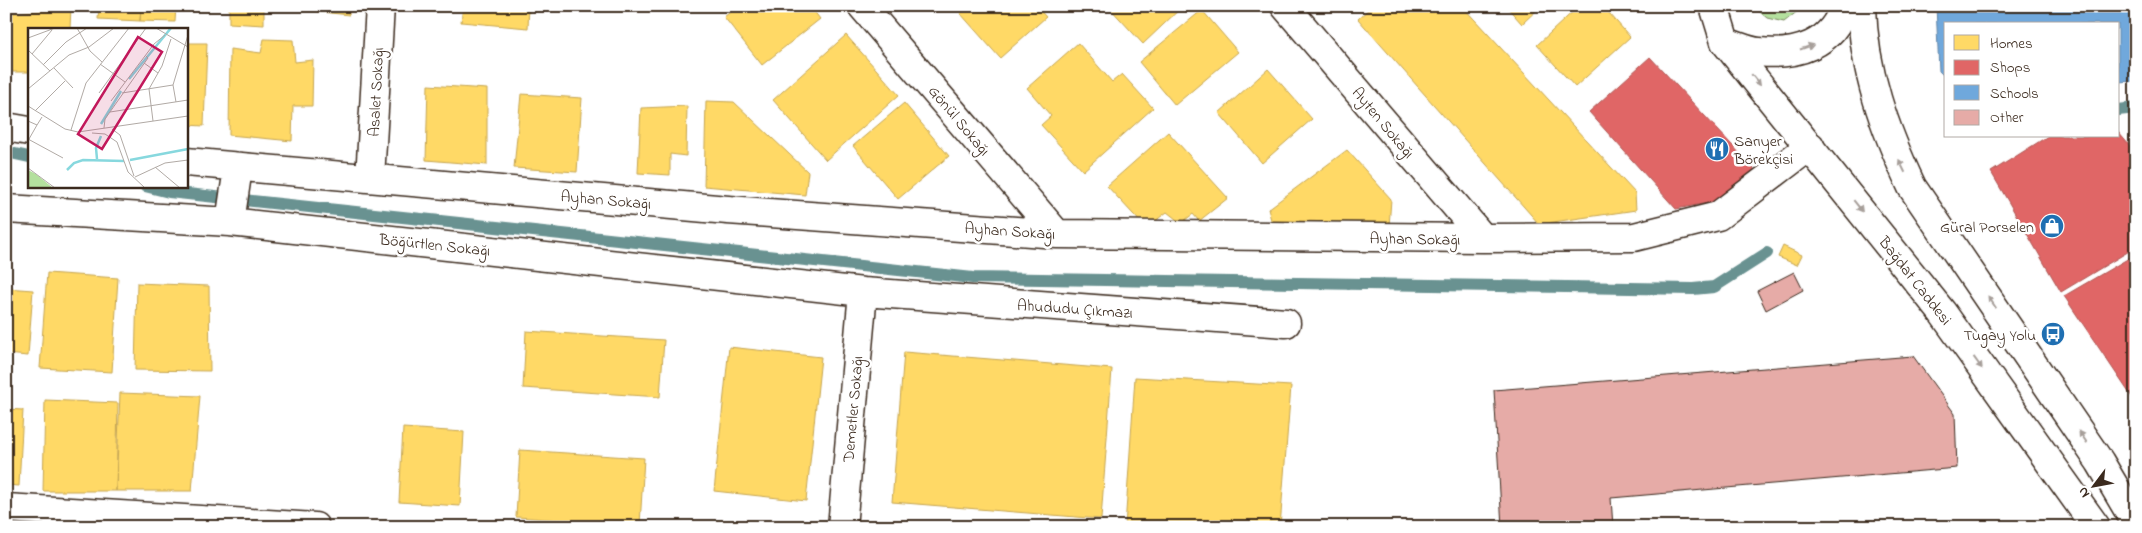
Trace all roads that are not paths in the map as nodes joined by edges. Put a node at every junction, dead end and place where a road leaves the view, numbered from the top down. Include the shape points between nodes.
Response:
1 (380, 6) edge
2 (862, 6) edge
3 (1285, 6) edge
4 (1694, 6) edge
5 (1714, 6) edge
6 (1844, 6) edge
7 (1862, 6) edge
8 (1725, 42) junction
9 (6, 126) edge
10 (28, 131) edge
11 (1810, 146) junction
12 (188, 162) edge
13 (238, 168) junction
14 (370, 178) junction
15 (6, 209) edge
16 (230, 222) junction
17 (1057, 234) junction
18 (1483, 238) junction
19 (863, 292) junction
20 (1286, 324) dead end
21 (6, 508) edge
22 (2136, 523) edge
23 (315, 527) edge
24 (842, 527) edge
25 (2096, 527) edge

1 - 14 street, Asalet Sokağı
2 - 17 street, Gönül Sokağı
3 - 18 street, Ayten Sokağı
4 - 8 street
5 - 8 street, Bağdat Caddesi
8 -> 6 street via 1758,52 1809,47 1825,39
22 -> 7 street via 2100,462 1912,187 1890,142 1876,97 1862,33
8 -> 11 street, Bağdat Caddesi
9 - 10 street
11 - 18 street, Ayhan Sokağı via 1718,216 1634,237
11 -> 25 street, Bağdat Caddesi via 1942,312
12 - 13 street, Ayhan Sokağı
13 - 14 street, Ayhan Sokağı
13 - 16 street
14 - 17 street, Ayhan Sokağı via 728,210
15 - 16 street, Böğürtlen Sokağı
16 - 19 street, Böğürtlen Sokağı
17 - 18 street, Ayhan Sokağı
19 - 20 street, Ahududu Çıkmazı
19 - 24 street, Demetler Sokağı
21 - 23 street

